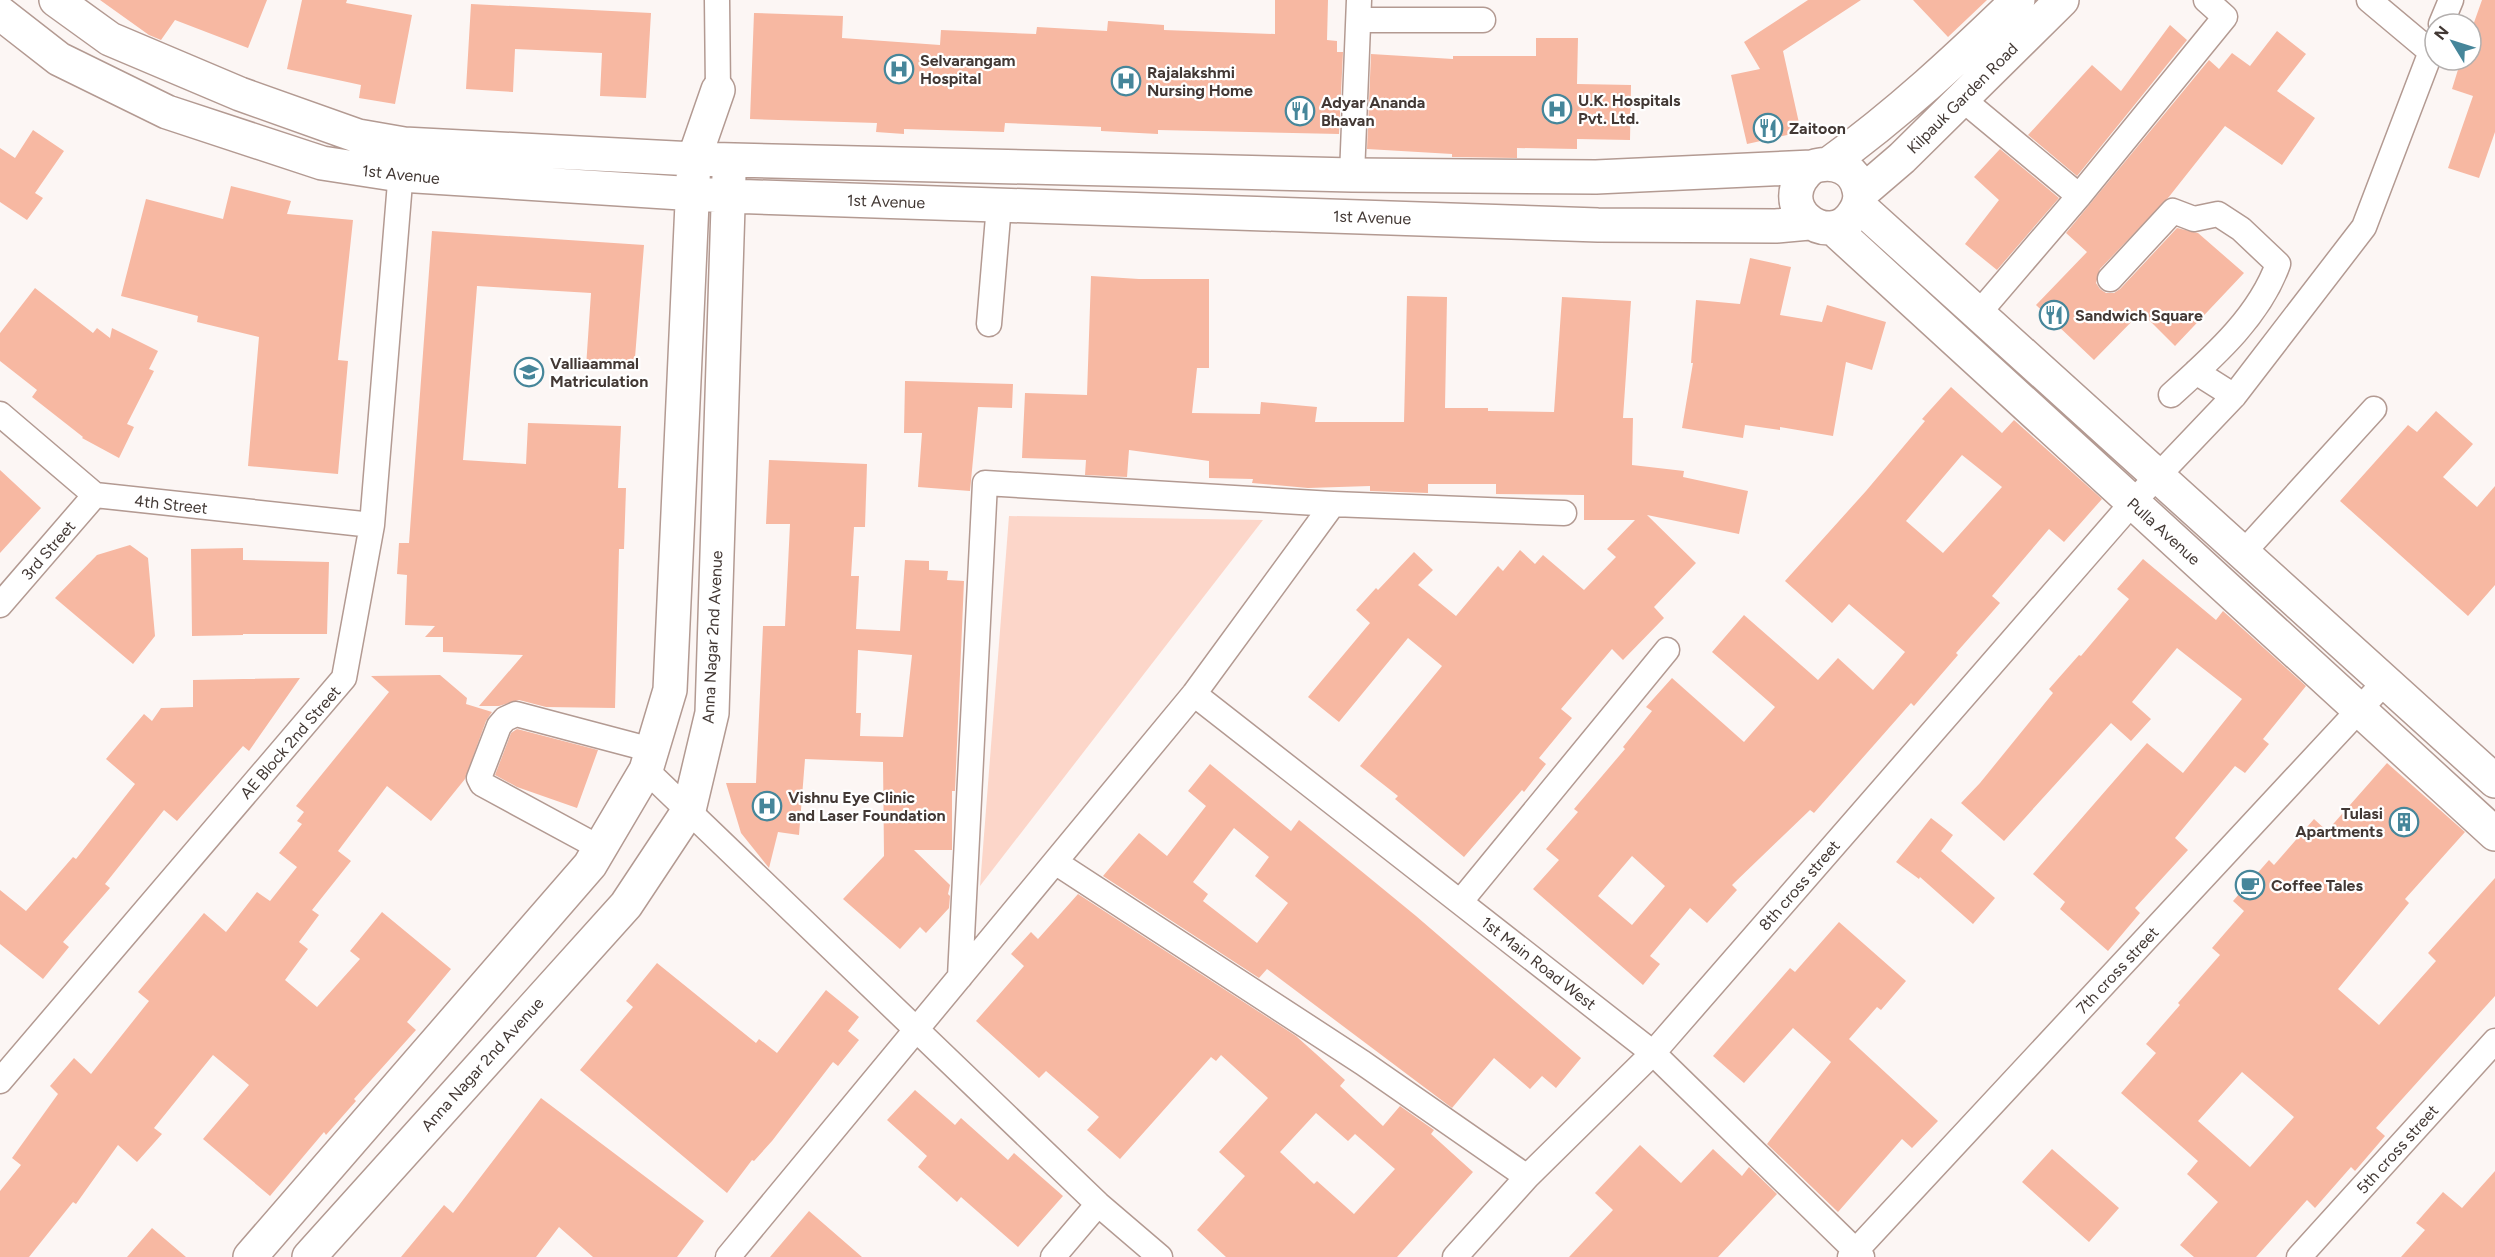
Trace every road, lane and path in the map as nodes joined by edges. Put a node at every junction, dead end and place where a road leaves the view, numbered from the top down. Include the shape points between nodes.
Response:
1 (57, 0) edge
2 (717, 0) edge
3 (2018, 0) edge
4 (2062, 0) edge
5 (2206, 0) edge
6 (2369, 0) edge
7 (1359, 10) edge
8 (0, 14) edge
9 (1483, 20) dead end
10 (2423, 40) edge
11 (2423, 72) edge
12 (718, 90) junction
13 (1961, 98) junction
14 (402, 159) junction
15 (694, 159) junction
16 (729, 159) junction
17 (1821, 165) junction
18 (1352, 175) junction
19 (691, 195) junction
20 (728, 196) junction
21 (2079, 196) junction
22 (1859, 200) junction
23 (999, 205) junction
24 (1821, 225) junction
25 (2110, 279) dead end
26 (2271, 285) junction
27 (2305, 302) junction
28 (1977, 314) junction
29 (989, 324) dead end
30 (2196, 372) junction
31 (2171, 394) dead end
32 (2234, 396) junction
33 (2374, 409) dead end
34 (0, 414) edge
35 (2157, 477) junction
36 (95, 495) junction
37 (2133, 502) junction
38 (1333, 504) junction
39 (1564, 513) dead end
40 (372, 525) junction
41 (2242, 554) junction
42 (0, 605) edge
43 (1667, 650) dead end
44 (2384, 683) junction
45 (1194, 694) junction
46 (2358, 709) junction
47 (649, 760) junction
48 (2495, 781) edge
49 (689, 810) junction
50 (2495, 834) edge
51 (600, 848) junction
52 (1055, 862) junction
53 (1461, 901) junction
54 (960, 977) junction
55 (917, 1028) junction
56 (2495, 1041) edge
57 (1653, 1053) junction
58 (0, 1081) edge
59 (1527, 1177) junction
60 (1098, 1204) junction
61 (1856, 1255) edge
62 (250, 1257) edge
63 (309, 1257) edge
64 (728, 1257) edge
65 (1053, 1257) edge
66 (1160, 1257) edge
67 (1455, 1257) edge
68 (2299, 1257) edge

1 - 14 main road, 1st Avenue via 111,39 240,94 358,136
2 - 12 street
3 - 17 main road, Kilpauk Garden Road via 1876,130
4 - 13 main road, Kilpauk Garden Road
5 - 21 street via 2224,17
6 - 10 street
7 - 9 street
7 - 18 street
8 - 14 main road, 1st Avenue via 59,59 167,112 322,163
11 - 27 street, 8th cross street via 2364,227
12 - 15 main road
12 - 16 main road, Anna Nagar 2nd Avenue
13 - 21 street
13 - 22 main road, Kilpauk Garden Road
14 - 15 main road, 1st Avenue
14 - 19 main road, 1st Avenue
14 - 40 street, AE Block 2nd Street
15 - 16 main road, 1st Avenue
15 - 19 main road
16 - 18 main road, 1st Avenue
16 - 20 main road, Anna Nagar 2nd Avenue
17 - 18 main road, 1st Avenue via 1596,177
17 - 22 main road via 1842,166 1851,174 1857,183
17 - 24 main road via 1802,176 1796,188 1796,201 1800,213
19 - 20 main road, 1st Avenue
19 - 47 main road via 670,690
20 - 23 main road, 1st Avenue
20 - 49 main road, Anna Nagar 2nd Avenue via 712,713
21 - 28 street
22 - 24 main road via 1853,216 1844,224
22 - 28 main road
23 - 24 main road, 1st Avenue via 1598,225
23 - 29 street
24 - 37 main road, Pulla Avenue
25 - 26 street via 2174,211 2194,219 2218,214 2241,229 2278,264
26 - 27 street
26 - 30 street via 2231,338
27 - 32 street, 8th cross street
28 - 35 main road
30 - 31 street
30 - 32 street
32 - 35 street, 8th cross street
33 - 41 street
34 - 36 street
35 - 37 street, 8th cross street
35 - 41 main road
36 - 40 street, 4th Street
36 - 42 street, 3rd Street
37 - 46 main road, Pulla Avenue
37 - 57 street, 8th cross street
38 - 39 street
38 - 45 street
38 - 54 street via 985,483
40 - 58 street, AE Block 2nd Street via 344,678
41 - 44 main road
43 - 53 street
44 - 46 street, 7th cross street
44 - 48 main road
45 - 52 street
45 - 53 street, 1st Main Road West
46 - 50 main road, Pulla Avenue
46 - 61 street, 7th cross street
47 - 49 street
47 - 51 main road
47 - 51 street via 516,714 499,726 479,778 482,784
49 - 55 street
49 - 63 main road, Anna Nagar 2nd Avenue via 626,905
51 - 62 main road via 590,865
52 - 54 street
52 - 59 street via 1363,1063
53 - 57 street, 1st Main Road West
54 - 55 street
55 - 60 street
55 - 64 street
56 - 68 street, 5th cross street
57 - 59 street, 8th cross street
57 - 61 street, 1st Main Road West
59 - 67 street, 8th cross street
60 - 65 street
60 - 66 street

